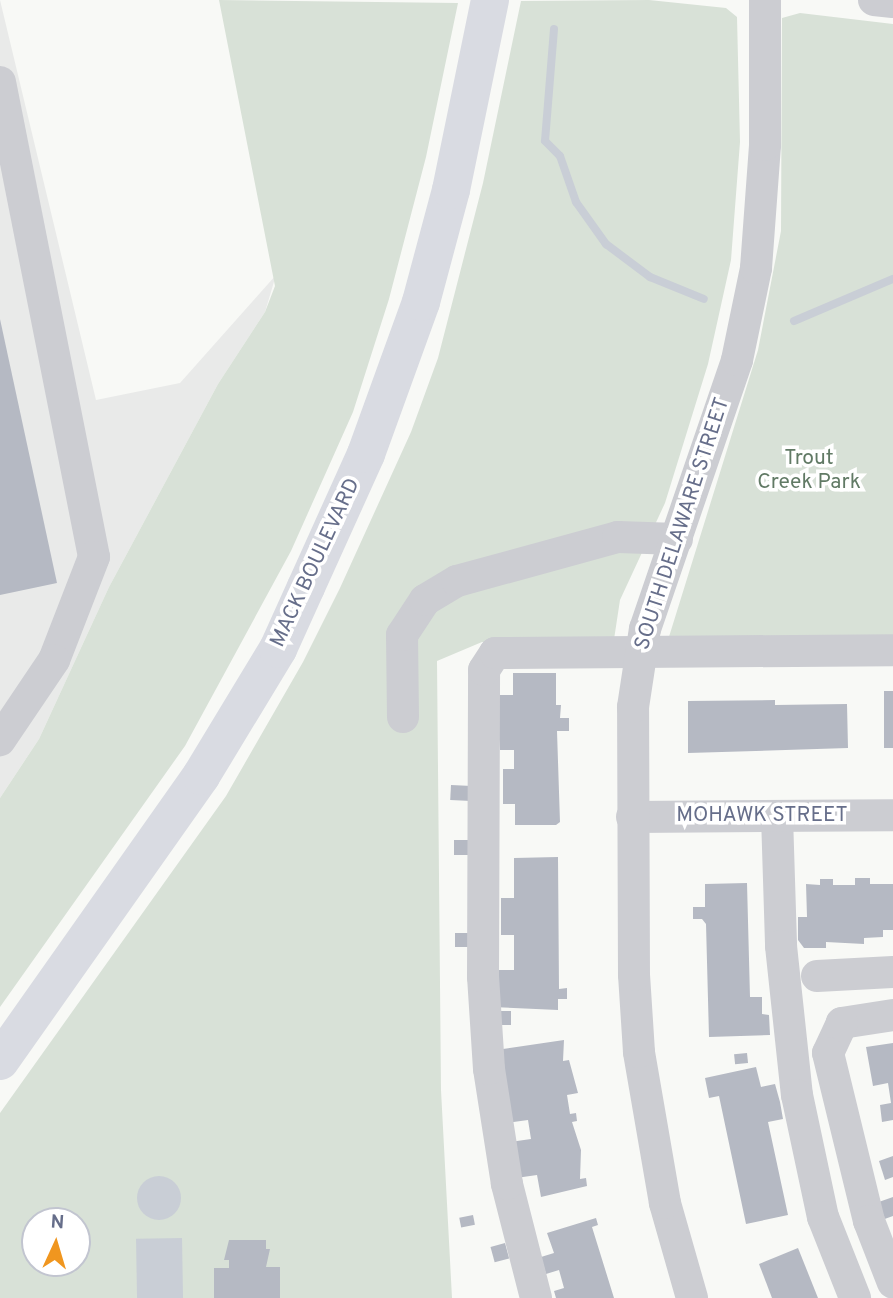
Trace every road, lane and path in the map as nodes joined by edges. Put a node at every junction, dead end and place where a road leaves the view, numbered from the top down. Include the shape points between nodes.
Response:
1 (490, 0) edge
2 (765, 0) edge
3 (874, 0) edge
4 (893, 2) edge
5 (0, 82) edge
6 (677, 539) junction
7 (893, 650) edge
8 (640, 654) junction
9 (403, 717) dead end
10 (0, 740) edge
11 (893, 815) edge
12 (777, 816) junction
13 (632, 817) junction
14 (893, 972) edge
15 (817, 975) dead end
16 (893, 1015) edge
17 (0, 1062) edge
18 (893, 1283) edge
19 (536, 1298) edge
20 (692, 1298) edge
21 (855, 1298) edge

1 - 17 main road, MACK BOULEVARD via 421,302 366,454 301,600 278,649 201,776
2 - 6 street, SOUTH DELAWARE STREET via 765,145 756,268 737,360
3 - 4 street
5 - 10 street via 94,557 54,660
6 - 8 street, SOUTH DELAWARE STREET
6 - 9 street via 618,537 457,581 425,600 402,635
7 - 8 street
8 - 13 street, SOUTH DELAWARE STREET via 633,706
8 - 19 street via 495,653 484,670 483,977 489,1069 507,1184
11 - 12 street, MOHAWK STREET
12 - 13 street, MOHAWK STREET
12 - 21 street via 781,946 797,1095 823,1217
13 - 20 street, SOUTH DELAWARE STREET via 639,1052 665,1203
14 - 15 street
16 - 18 street via 842,1023 828,1053 869,1221

